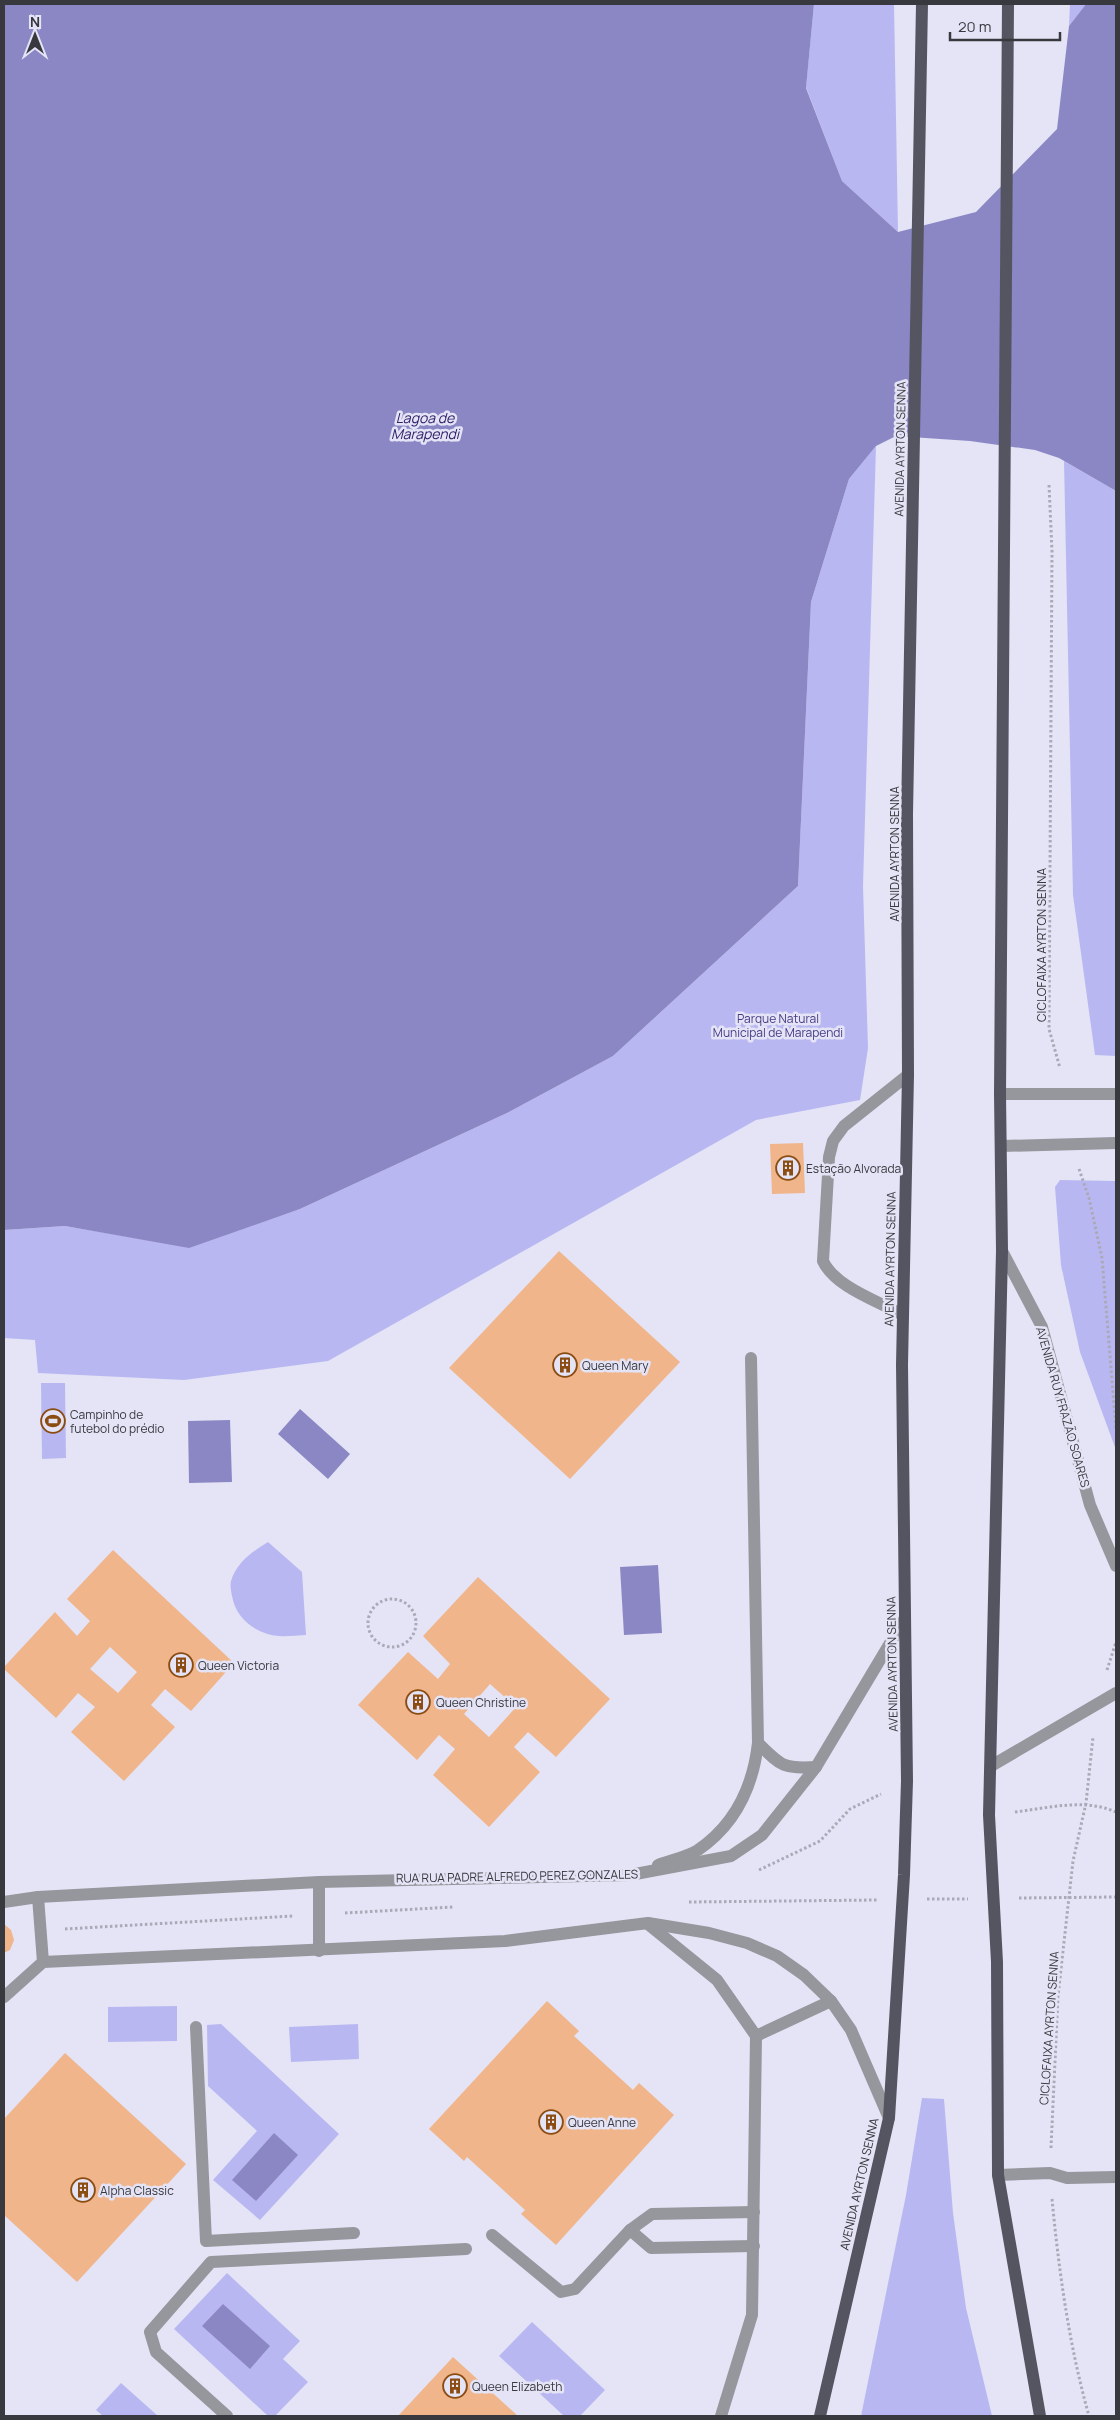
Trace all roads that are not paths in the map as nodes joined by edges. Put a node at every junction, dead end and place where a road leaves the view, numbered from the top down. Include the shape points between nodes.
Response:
1 (922, 4) edge
2 (1008, 4) edge
3 (908, 1075) junction
4 (1000, 1094) junction
5 (1116, 1094) edge
6 (1116, 1143) edge
7 (1002, 1146) junction
8 (1002, 1250) junction
9 (903, 1315) junction
10 (751, 1358) dead end
11 (1116, 1566) edge
12 (905, 1618) junction
13 (1116, 1693) edge
14 (758, 1743) junction
15 (991, 1766) junction
16 (816, 1768) junction
17 (630, 1876) junction
18 (319, 1882) junction
19 (38, 1897) junction
20 (4, 1902) edge
21 (648, 1923) junction
22 (319, 1951) junction
23 (43, 1962) junction
24 (4, 1997) edge
25 (831, 2001) junction
26 (196, 2027) dead end
27 (756, 2036) junction
28 (889, 2118) junction
29 (998, 2175) junction
30 (1116, 2177) edge
31 (754, 2212) junction
32 (630, 2230) junction
33 (354, 2234) dead end
34 (492, 2235) dead end
35 (754, 2246) junction
36 (466, 2249) dead end
37 (227, 2416) edge
38 (721, 2416) edge
39 (820, 2416) edge
40 (1040, 2416) edge

1 - 3 main road, AVENIDA AYRTON SENNA via 907,814
2 - 4 main road
3 - 9 main road, AVENIDA AYRTON SENNA
3 - 9 street via 844,1126 833,1141 829,1157 823,1261 829,1273 839,1281
4 - 5 street
4 - 7 main road
6 - 7 street
7 - 8 main road
8 - 11 street, AVENIDA RUY FRAZÃO SOARES via 1042,1327 1090,1505
8 - 15 main road
9 - 12 main road, AVENIDA AYRTON SENNA
10 - 14 street
12 - 16 street, RUA RUA PADRE ALFREDO PEREZ GONZALES
12 - 28 main road, AVENIDA AYRTON SENNA via 905,1866
13 - 15 street
14 - 16 street via 778,1762 792,1769
14 - 17 street via 755,1771 745,1797 727,1824 697,1851
15 - 29 main road via 989,1815 997,1962
16 - 17 street, RUA RUA PADRE ALFREDO PEREZ GONZALES via 762,1835 732,1856
17 - 18 street, RUA RUA PADRE ALFREDO PEREZ GONZALES
18 - 19 street, RUA RUA PADRE ALFREDO PEREZ GONZALES
18 - 22 street
19 - 20 street, RUA RUA PADRE ALFREDO PEREZ GONZALES
19 - 23 street
21 - 22 street via 504,1941
21 - 25 street via 709,1932 778,1956
21 - 27 street via 717,1980
22 - 23 street
23 - 24 street
25 - 27 street
25 - 28 street via 851,2030
26 - 33 street via 206,2241
27 - 31 street
28 - 39 main road, AVENIDA AYRTON SENNA
29 - 30 street via 1050,2173 1067,2178
29 - 40 main road
31 - 32 street via 652,2214
31 - 35 street
32 - 34 street via 575,2289 561,2292
32 - 35 street via 651,2248
35 - 38 street via 752,2315
36 - 37 street via 211,2262 150,2332 156,2352

